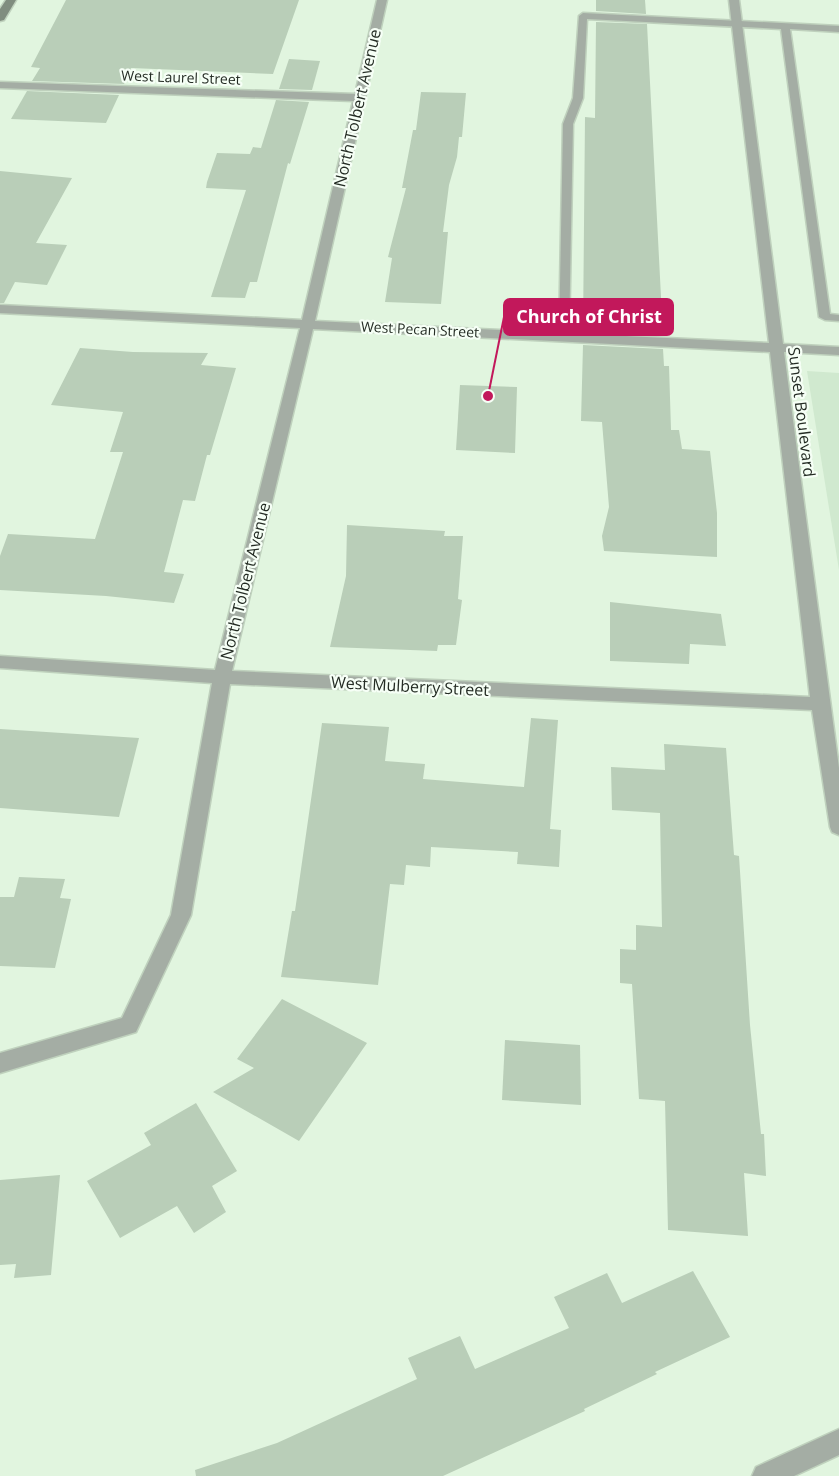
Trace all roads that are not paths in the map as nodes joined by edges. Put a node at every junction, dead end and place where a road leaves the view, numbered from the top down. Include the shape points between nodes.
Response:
1 (11, 0) edge
2 (382, 0) edge
3 (734, 0) edge
4 (0, 18) edge
5 (736, 24) junction
6 (785, 27) junction
7 (839, 29) edge
8 (0, 85) edge
9 (360, 98) junction
10 (0, 309) edge
11 (839, 318) edge
12 (308, 324) junction
13 (563, 337) junction
14 (776, 347) junction
15 (839, 351) edge
16 (0, 662) edge
17 (222, 677) junction
18 (820, 704) junction
19 (823, 723) junction
20 (839, 724) edge
21 (839, 827) edge
22 (0, 1063) edge
23 (839, 1442) edge
24 (765, 1476) edge

1 - 4 street
2 - 9 street, North Tolbert Avenue
3 - 5 street, Sunset Boulevard
5 - 6 lane
5 - 13 lane via 583,16 578,98 568,124
5 - 14 street, Sunset Boulevard
6 - 7 lane
6 - 11 lane via 825,317
8 - 9 street, West Laurel Street
9 - 12 street, North Tolbert Avenue
10 - 12 street, West Pecan Street
12 - 13 street, West Pecan Street
12 - 17 street, North Tolbert Avenue
13 - 14 street, West Pecan Street
14 - 15 street, West Pecan Street
14 - 18 street, Sunset Boulevard
16 - 17 street, West Mulberry Street
17 - 18 street, West Mulberry Street
17 - 22 street, North Tolbert Avenue via 181,915 129,1025
18 - 19 street, Sunset Boulevard
19 - 20 lane
19 - 21 street, Sunset Boulevard
23 - 24 street

